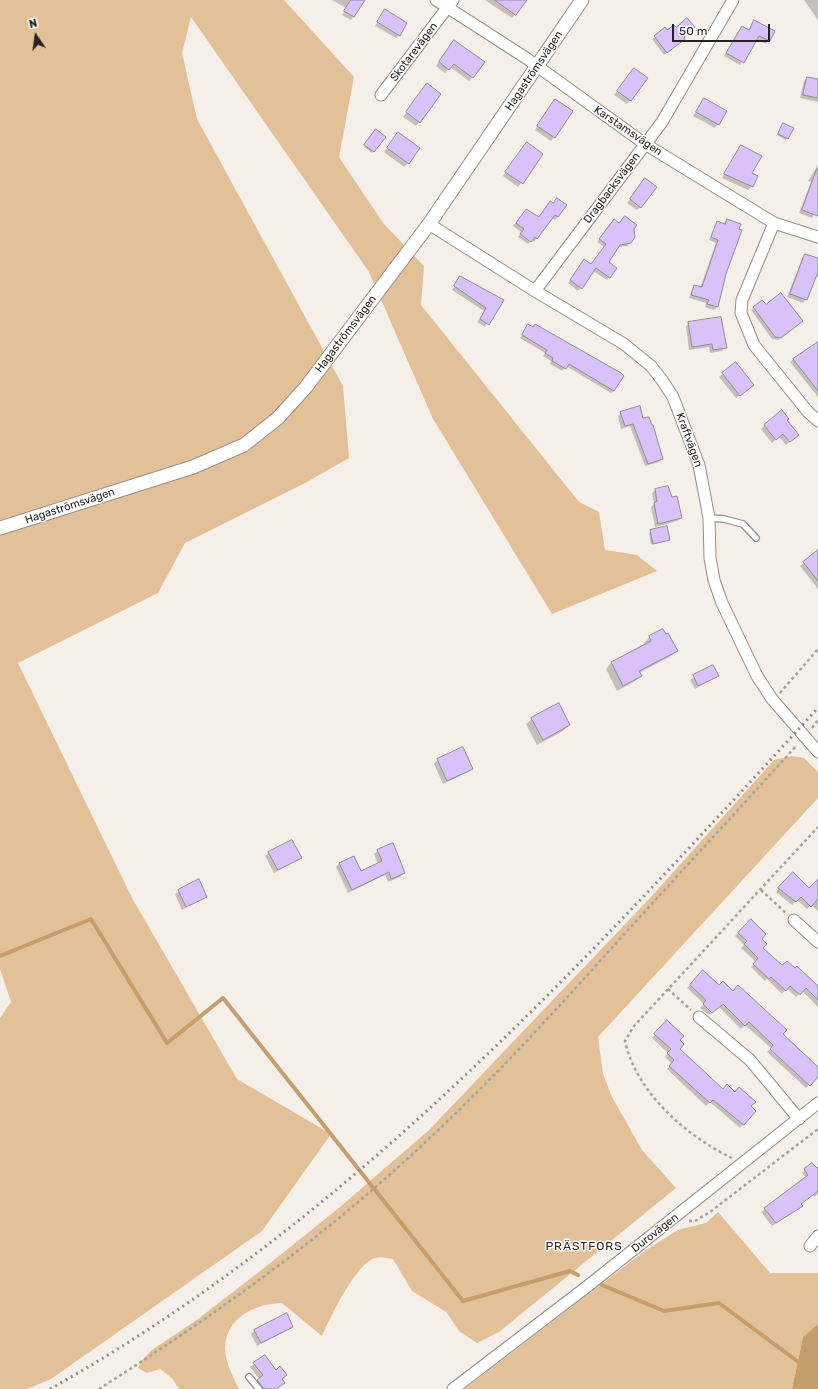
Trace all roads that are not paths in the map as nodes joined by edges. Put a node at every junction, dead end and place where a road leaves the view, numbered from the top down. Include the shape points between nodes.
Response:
1 (436, 0) edge
2 (582, 0) edge
3 (733, 0) edge
4 (450, 4) edge
5 (537, 68) junction
6 (381, 95) dead end
7 (645, 144) junction
8 (774, 223) junction
9 (430, 224) junction
10 (818, 237) edge
11 (535, 291) junction
12 (818, 421) edge
13 (710, 518) junction
14 (0, 528) edge
15 (756, 538) dead end
16 (818, 752) edge
17 (794, 920) road end
18 (818, 942) edge
19 (699, 1017) road end
20 (818, 1103) edge
21 (799, 1118) junction
22 (818, 1236) edge
23 (810, 1246) dead end
24 (249, 1377) dead end
25 (259, 1389) edge
26 (453, 1389) edge

1 - 4 street, Karstamsvägen
2 - 5 street, Hagaströmsvägen
3 - 7 street, Dragbacksvägen via 662,122
4 - 5 street, Karstamsvägen
4 - 6 street, Skotarevägen
5 - 7 street, Karstamsvägen
5 - 9 street, Hagaströmsvägen
7 - 8 street, Karstamsvägen
7 - 11 street, Dragbacksvägen
8 - 10 street, Karstamsvägen
8 - 12 street via 742,300 741,313 754,345
9 - 11 street, Kraftvägen
9 - 14 street, Hagaströmsvägen via 306,387 278,418 244,445 193,467
11 - 13 street, Kraftvägen via 624,344 662,380 673,398 692,444
13 - 15 lane via 742,524
13 - 16 street, Kraftvägen via 710,558 722,603 757,676 774,701
17 - 18 street
19 - 21 street via 750,1060
20 - 21 street, Durovägen
21 - 26 street, Durovägen
22 - 23 street
24 - 25 lane

